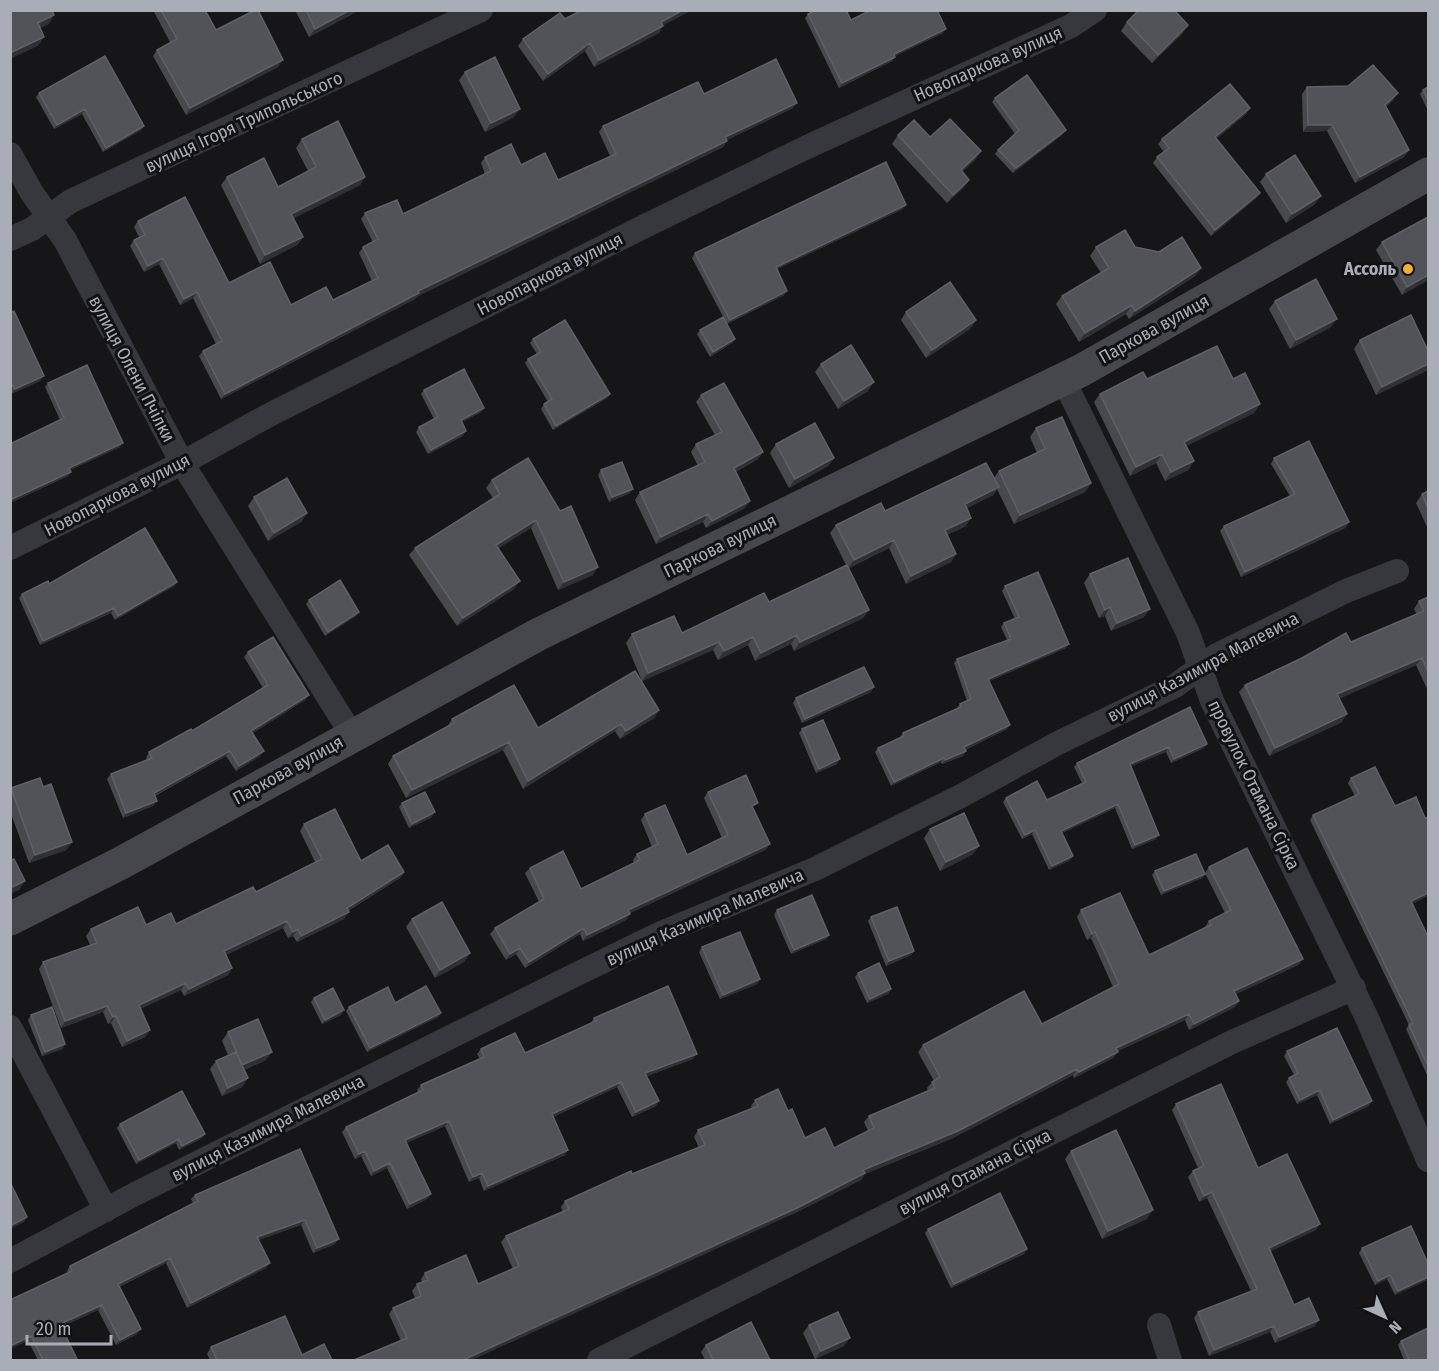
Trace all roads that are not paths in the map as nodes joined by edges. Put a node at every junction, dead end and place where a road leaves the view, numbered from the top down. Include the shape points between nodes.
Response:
1 (481, 10) edge
2 (1095, 10) edge
3 (10, 154) edge
4 (1428, 174) edge
5 (48, 217) junction
6 (10, 239) edge
7 (1063, 379) junction
8 (182, 464) junction
9 (10, 548) edge
10 (1398, 571) dead end
11 (1200, 667) junction
12 (352, 735) junction
13 (10, 919) edge
14 (1353, 988) junction
15 (10, 1027) edge
16 (1420, 1115) edge
17 (1428, 1160) edge
18 (106, 1210) junction
19 (10, 1261) edge
20 (1159, 1325) dead end
21 (599, 1360) edge
22 (1170, 1360) edge

1 - 5 street, вулиця Ігоря Трипольського via 71,201
2 - 8 street, Новопаркова вулиця via 1071,26 645,226 271,414
3 - 5 street, вулиця Олени Пчілки
4 - 7 street, Паркова вулиця
5 - 6 street, вулиця Ігоря Трипольського
5 - 8 street, вулиця Олени Пчілки via 65,240
7 - 11 street, провулок Отамана Сірка via 1188,633
7 - 12 street, Паркова вулиця via 539,634
8 - 9 street, Новопаркова вулиця
8 - 12 street, вулиця Олени Пчілки
10 - 11 street, вулиця Казимира Малевича via 1346,591
11 - 14 street, провулок Отамана Сірка via 1212,701
11 - 18 street, вулиця Казимира Малевича via 1175,686 814,869 661,933
12 - 13 street, Паркова вулиця via 121,863
14 - 16 street, провулок Отамана Сірка
14 - 21 street, вулиця Отамана Сірка via 1262,1028
15 - 18 street
16 - 17 street, провулок Отамана Сірка
18 - 19 street, вулиця Казимира Малевича
20 - 22 street

